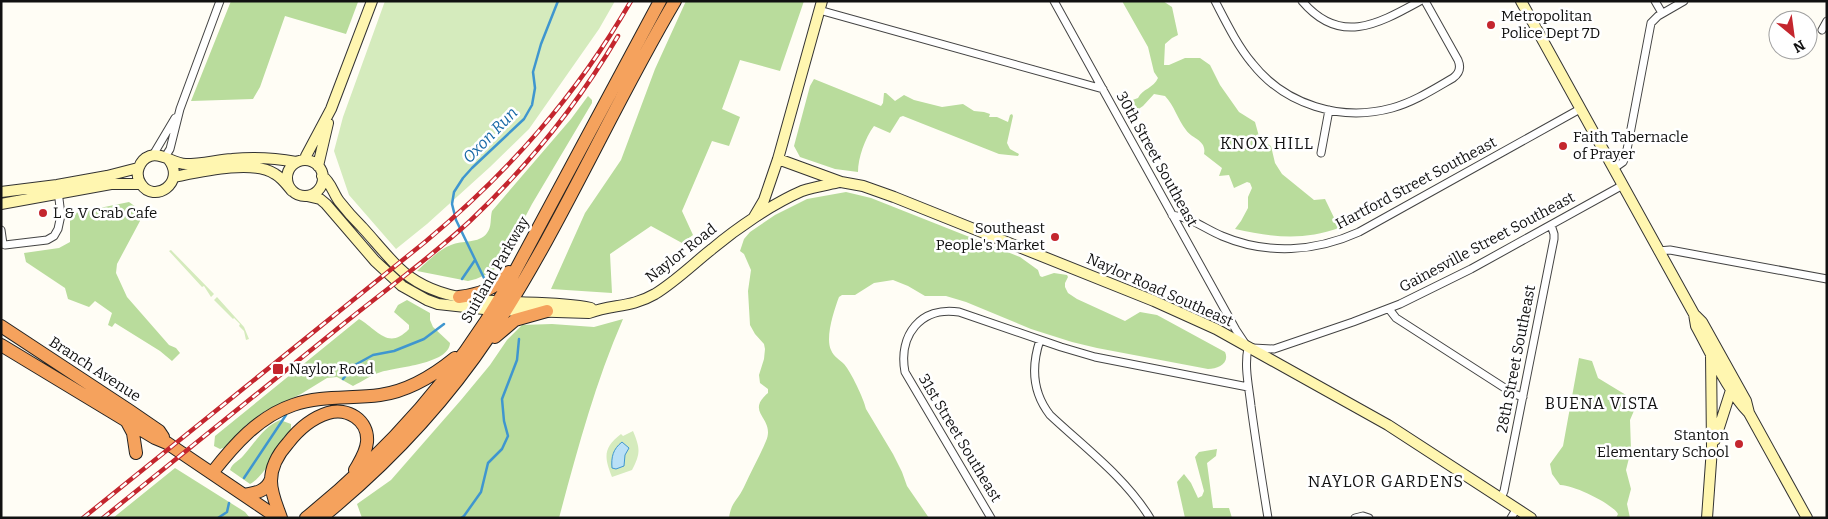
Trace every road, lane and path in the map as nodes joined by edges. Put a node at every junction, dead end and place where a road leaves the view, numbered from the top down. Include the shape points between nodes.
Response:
1 (220, 1) edge
2 (372, 1) edge
3 (660, 1) edge
4 (675, 1) edge
5 (1054, 1) edge
6 (1215, 1) edge
7 (1302, 1) edge
8 (1420, 1) edge
9 (1425, 1) edge
10 (1521, 1) edge
11 (1655, 1) edge
12 (1684, 1) edge
13 (821, 6) edge
14 (1662, 13) junction
15 (1827, 21) edge
16 (1822, 30) dead end
17 (1103, 89) junction
18 (180, 109) junction
19 (331, 109) junction
20 (1580, 109) junction
21 (1329, 110) junction
22 (1321, 153) dead end
23 (153, 155) junction
24 (778, 158) junction
25 (167, 159) junction
26 (301, 161) junction
27 (318, 166) junction
28 (138, 168) junction
29 (1613, 169) junction
30 (322, 176) junction
31 (174, 177) junction
32 (841, 182) junction
33 (141, 184) junction
34 (1622, 186) junction
35 (57, 190) junction
36 (292, 191) junction
37 (1, 192) edge
38 (307, 196) junction
39 (1, 204) edge
40 (1172, 216) junction
41 (751, 221) junction
42 (1551, 225) junction
43 (1, 230) edge
44 (526, 250) junction
45 (1658, 251) junction
46 (1827, 279) edge
47 (459, 297) junction
48 (502, 306) junction
49 (1389, 308) junction
50 (597, 309) junction
51 (547, 311) junction
52 (1694, 314) junction
53 (1, 326) edge
54 (1040, 340) junction
55 (1, 345) edge
56 (470, 345) junction
57 (1248, 348) junction
58 (1711, 353) junction
59 (472, 360) junction
60 (1733, 385) junction
61 (1248, 387) junction
62 (1523, 397) junction
63 (126, 420) junction
64 (168, 443) junction
65 (1712, 448) junction
66 (136, 453) dead end
67 (212, 473) junction
68 (271, 479) junction
69 (340, 490) junction
70 (244, 496) junction
71 (1501, 498) junction
72 (322, 513) edge
73 (1514, 513) edge
74 (280, 518) edge
75 (306, 518) edge
76 (992, 518) edge
77 (1150, 518) edge
78 (1268, 518) edge
79 (1355, 518) edge
80 (1369, 518) edge
81 (1531, 518) edge
82 (1707, 518) edge
83 (1807, 518) edge

1 - 18 street
2 - 19 main road
3 - 44 highway, Suitland Parkway
4 - 48 highway, Suitland Parkway via 534,263
5 - 17 street
6 - 21 street via 1243,52 1265,78 1291,96
7 - 8 street via 1317,15 1338,25 1352,27 1385,20
9 - 21 street via 1458,60 1460,67 1456,76 1401,105 1364,113
10 - 20 main road
11 - 14 street
12 - 14 street
13 - 17 street, 30th Street Southeast
13 - 24 main road
14 - 29 street via 1650,29 1626,155 1623,162
15 - 16 street
17 - 40 street, 30th Street Southeast
18 - 23 street
18 - 25 street
19 - 26 main road
19 - 27 main road
20 - 29 main road
20 - 40 street, Hartford Street Southeast via 1359,232 1330,243 1298,249 1256,246 1230,239 1188,219
21 - 22 street
23 - 25 main road
23 - 28 main road
24 - 32 main road, Naylor Road Southeast
24 - 41 main road via 764,200
25 - 26 main road via 187,164 234,158
25 - 31 main road via 174,170
26 - 27 main road
26 - 36 main road via 292,166 287,176
27 - 30 main road
28 - 33 main road
28 - 35 main road
29 - 34 main road
30 - 38 main road via 320,187
30 - 47 main road, Naylor Road via 344,207 404,273 426,286
31 - 33 main road via 169,186 159,191
31 - 36 main road via 224,168 262,169 274,173
32 - 41 main road, Naylor Road via 802,191
32 - 57 main road, Naylor Road Southeast via 894,197 1154,301 1216,329
33 - 35 main road
34 - 42 street, Gainesville Street Southeast
34 - 45 main road
35 - 37 main road
35 - 39 main road
35 - 43 street via 60,215 54,236 47,240 5,246
36 - 38 main road
38 - 48 main road, Naylor Road via 326,204 375,261 402,286 438,304
40 - 57 street, 30th Street Southeast
41 - 50 main road, Naylor Road via 654,295 624,306
42 - 49 street, Gainesville Street Southeast via 1471,269
42 - 62 street, 28th Street Southeast via 1554,239
44 - 47 highway via 493,287
44 - 48 highway, Suitland Parkway
45 - 46 street via 1670,250
45 - 52 main road
47 - 48 main road, Naylor Road
48 - 50 main road, Naylor Road via 572,304
48 - 51 main road, Naylor Road
48 - 56 highway, Suitland Parkway
48 - 59 highway, Suitland Parkway
49 - 57 street, Gainesville Street Southeast via 1274,349
49 - 62 street via 1396,318
50 - 51 main road, Naylor Road via 589,312
51 - 59 highway via 512,322
52 - 58 main road via 1696,326
52 - 60 main road via 1702,322
53 - 64 highway, Branch Avenue via 159,431
54 - 61 street via 1095,357
54 - 76 street, 31st Street Southeast via 951,311 935,313 918,323 908,336 903,354 905,372
54 - 77 street via 1034,380 1042,405 1117,478
55 - 63 highway, Branch Avenue
56 - 67 highway via 431,376 398,391 316,399 283,409 253,428
56 - 69 highway, Suitland Parkway via 414,416
57 - 61 street
57 - 71 main road, Naylor Road Southeast via 1363,410
58 - 60 main road
58 - 65 main road
59 - 72 highway, Suitland Parkway via 407,438 365,480
60 - 65 main road
60 - 83 main road via 1740,404 1749,413
61 - 78 street
62 - 71 street, 28th Street Southeast
63 - 64 highway, Branch Avenue
63 - 66 highway via 133,433
64 - 67 highway, Branch Avenue
65 - 82 main road
67 - 70 highway, Branch Avenue
68 - 69 highway via 281,452 304,426 328,413 345,412 359,420 367,440 362,458
68 - 70 highway via 261,491
68 - 74 highway
69 - 72 highway, Suitland Parkway
70 - 74 highway, Branch Avenue
71 - 73 main road, Naylor Road Southeast
72 - 75 highway, Suitland Parkway
73 - 81 main road, Naylor Road Southeast
79 - 80 street

